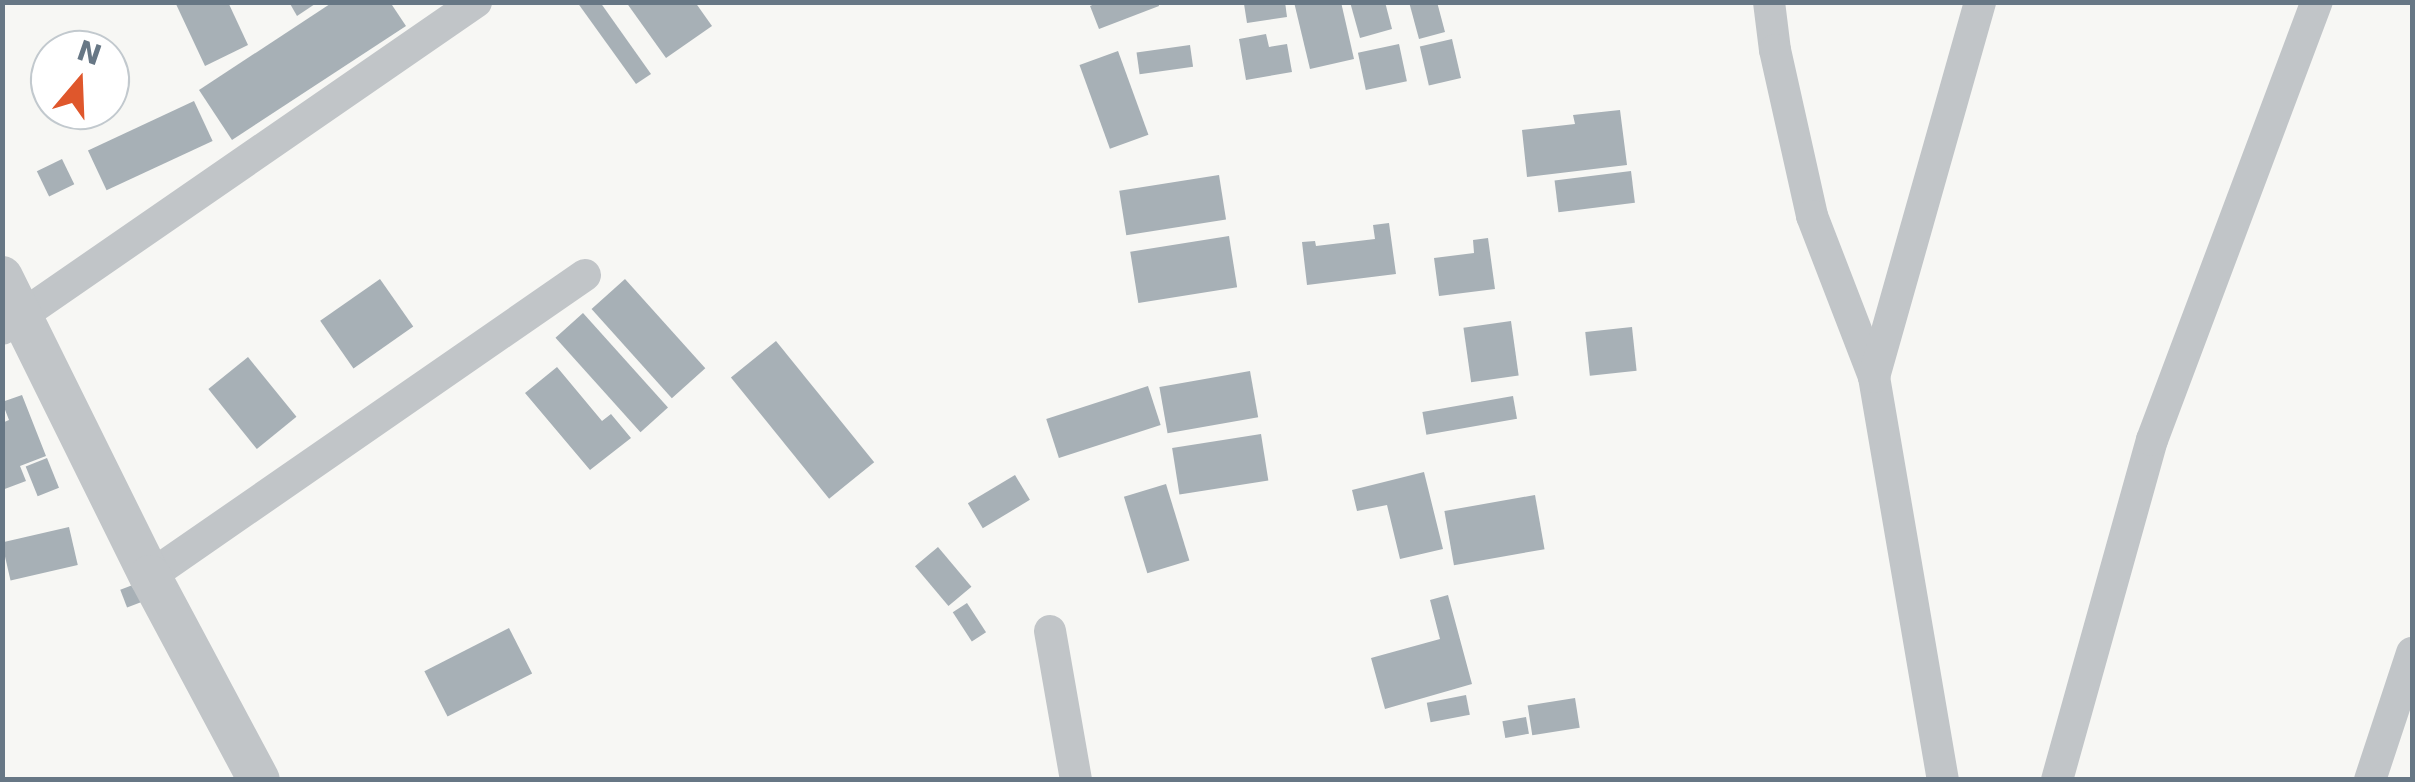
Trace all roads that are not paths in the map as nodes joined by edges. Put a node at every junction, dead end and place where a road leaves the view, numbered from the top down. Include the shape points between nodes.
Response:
1 (476, 2) edge
2 (1769, 2) edge
3 (1980, 2) edge
4 (2316, 2) edge
5 (585, 275) dead end
6 (2, 276) edge
7 (12, 324) edge
8 (1874, 377) junction
9 (150, 576) junction
10 (1050, 631) dead end
11 (2412, 653) edge
12 (260, 780) edge
13 (1076, 780) edge
14 (1943, 780) edge
15 (2057, 780) edge
16 (2370, 780) edge

1 - 7 street
2 - 8 street via 1812,216
3 - 8 street
4 - 15 street via 2152,440
5 - 9 street
6 - 7 street
7 - 9 street
8 - 14 street
9 - 12 street
10 - 13 street
11 - 16 street

